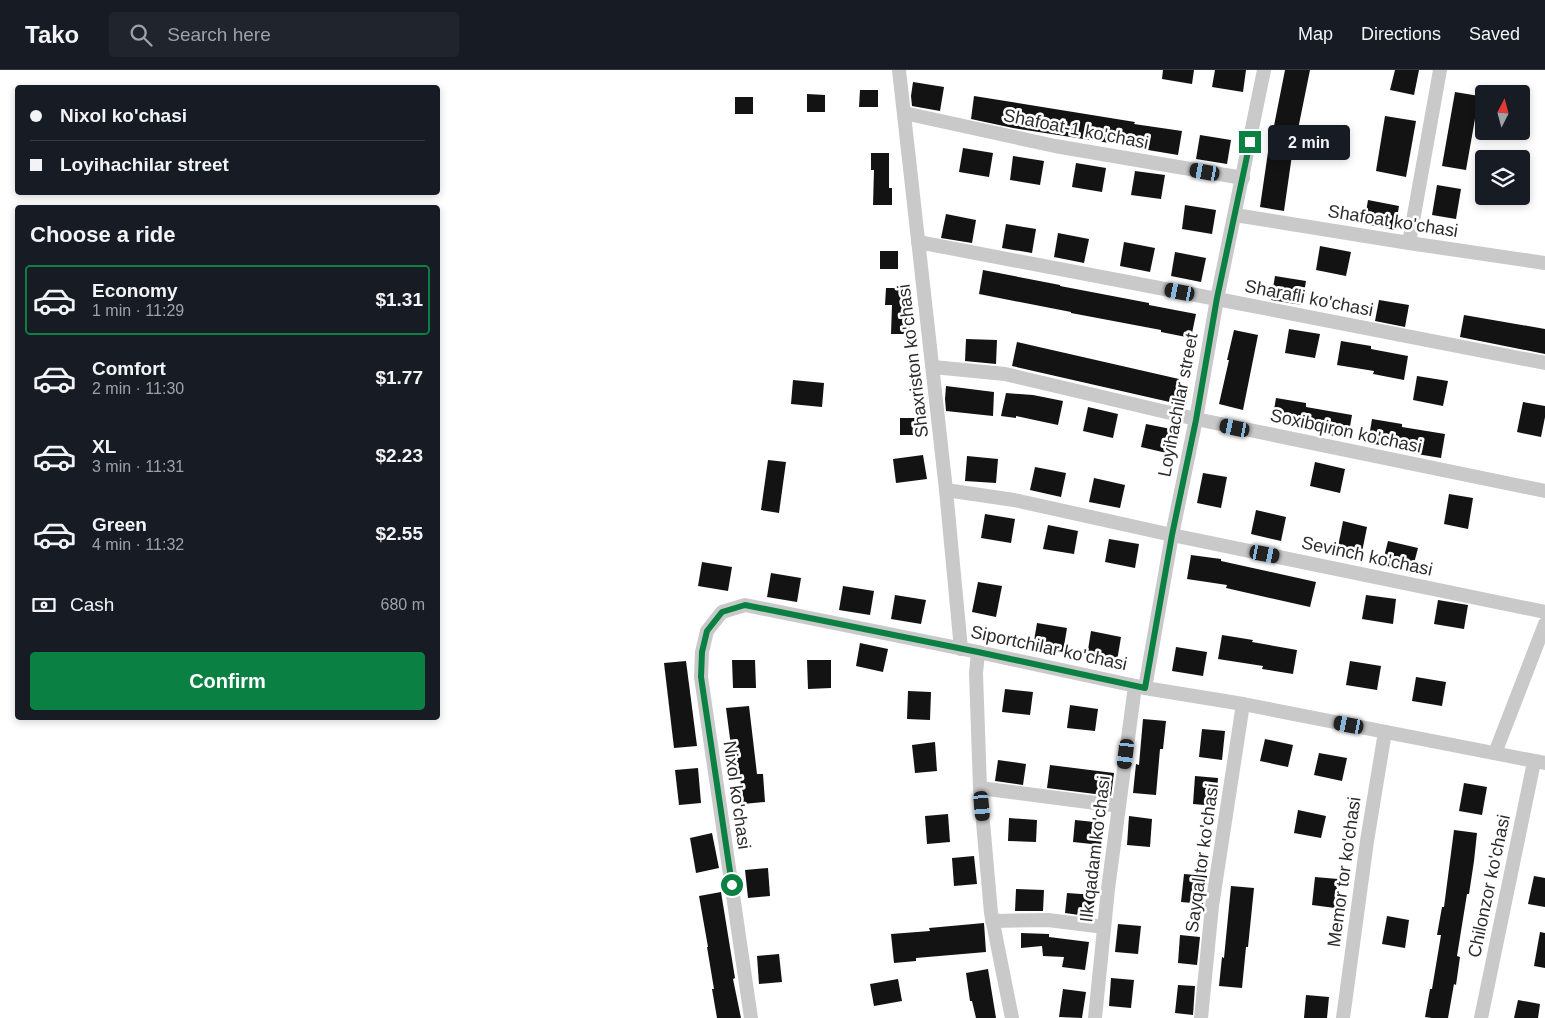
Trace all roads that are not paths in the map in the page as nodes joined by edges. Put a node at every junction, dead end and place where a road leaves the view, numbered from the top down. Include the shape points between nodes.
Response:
1 (899, 70) edge
2 (1264, 70) edge
3 (1440, 70) edge
4 (904, 113) junction
5 (1242, 178) junction
6 (1235, 214) junction
7 (918, 242) junction
8 (1409, 243) junction
9 (1545, 263) edge
10 (1217, 298) junction
11 (1545, 363) edge
12 (933, 367) junction
13 (1196, 420) junction
14 (946, 490) junction
15 (1545, 492) edge
16 (1172, 535) junction
17 (722, 612) joint
18 (1545, 612) edge
19 (1545, 624) edge
20 (961, 649) junction
21 (978, 652) junction
22 (1140, 687) junction
23 (1243, 704) junction
24 (1385, 732) junction
25 (1495, 753) junction
26 (1540, 763) edge
27 (980, 788) junction
28 (1119, 806) junction
29 (992, 921) junction
30 (1104, 927) junction
31 (751, 1018) edge
32 (1012, 1018) edge
33 (1095, 1018) edge
34 (1201, 1018) edge
35 (1343, 1018) edge
36 (1481, 1018) edge

1 - 4 street, Shaxriston ko'chasi
2 - 5 street, Loyihachilar street
3 - 8 street
4 - 5 street, Shafoat-1 ko'chasi via 1054,146
4 - 7 street, Shaxriston ko'chasi
5 - 6 street, Loyihachilar street
6 - 8 street, Shafoat ko'chasi
6 - 10 street, Loyihachilar street
7 - 10 street, Sharafli ko'chasi
7 - 12 street, Shaxriston ko'chasi
8 - 9 street, Shafoat ko'chasi
10 - 11 street, Sharafli ko'chasi
10 - 13 street, Loyihachilar street
12 - 13 street, Soxibqiron ko'chasi via 1005,374
12 - 14 street, Shaxriston ko'chasi
13 - 15 street, Soxibqiron ko'chasi
13 - 16 street, Loyihachilar street
14 - 16 street, Sevinch ko'chasi via 1014,500
14 - 20 street, Shaxriston ko'chasi
16 - 18 street, Sevinch ko'chasi
16 - 22 street, Loyihachilar street
17 - 20 street, Siportchilar ko'chasi via 745,605
17 - 31 street, Nixol ko'chasi via 707,631 701,677
19 - 25 street
20 - 21 street, Siportchilar ko'chasi
21 - 22 street, Siportchilar ko'chasi
21 - 27 street
22 - 23 street, Siportchilar ko'chasi
22 - 28 street, Ilk qadam ko'chasi
23 - 24 street, Siportchilar ko'chasi
23 - 34 street, Sayqal tor ko'chasi via 1212,906
24 - 25 street, Siportchilar ko'chasi
24 - 35 street, Memor tor ko'chasi
25 - 26 street, Siportchilar ko'chasi
26 - 36 street, Chilonzor ko'chasi
27 - 28 street
27 - 29 street
28 - 30 street, Ilk qadam ko'chasi
29 - 30 street via 1048,920
29 - 32 street
30 - 33 street, Ilk qadam ko'chasi

